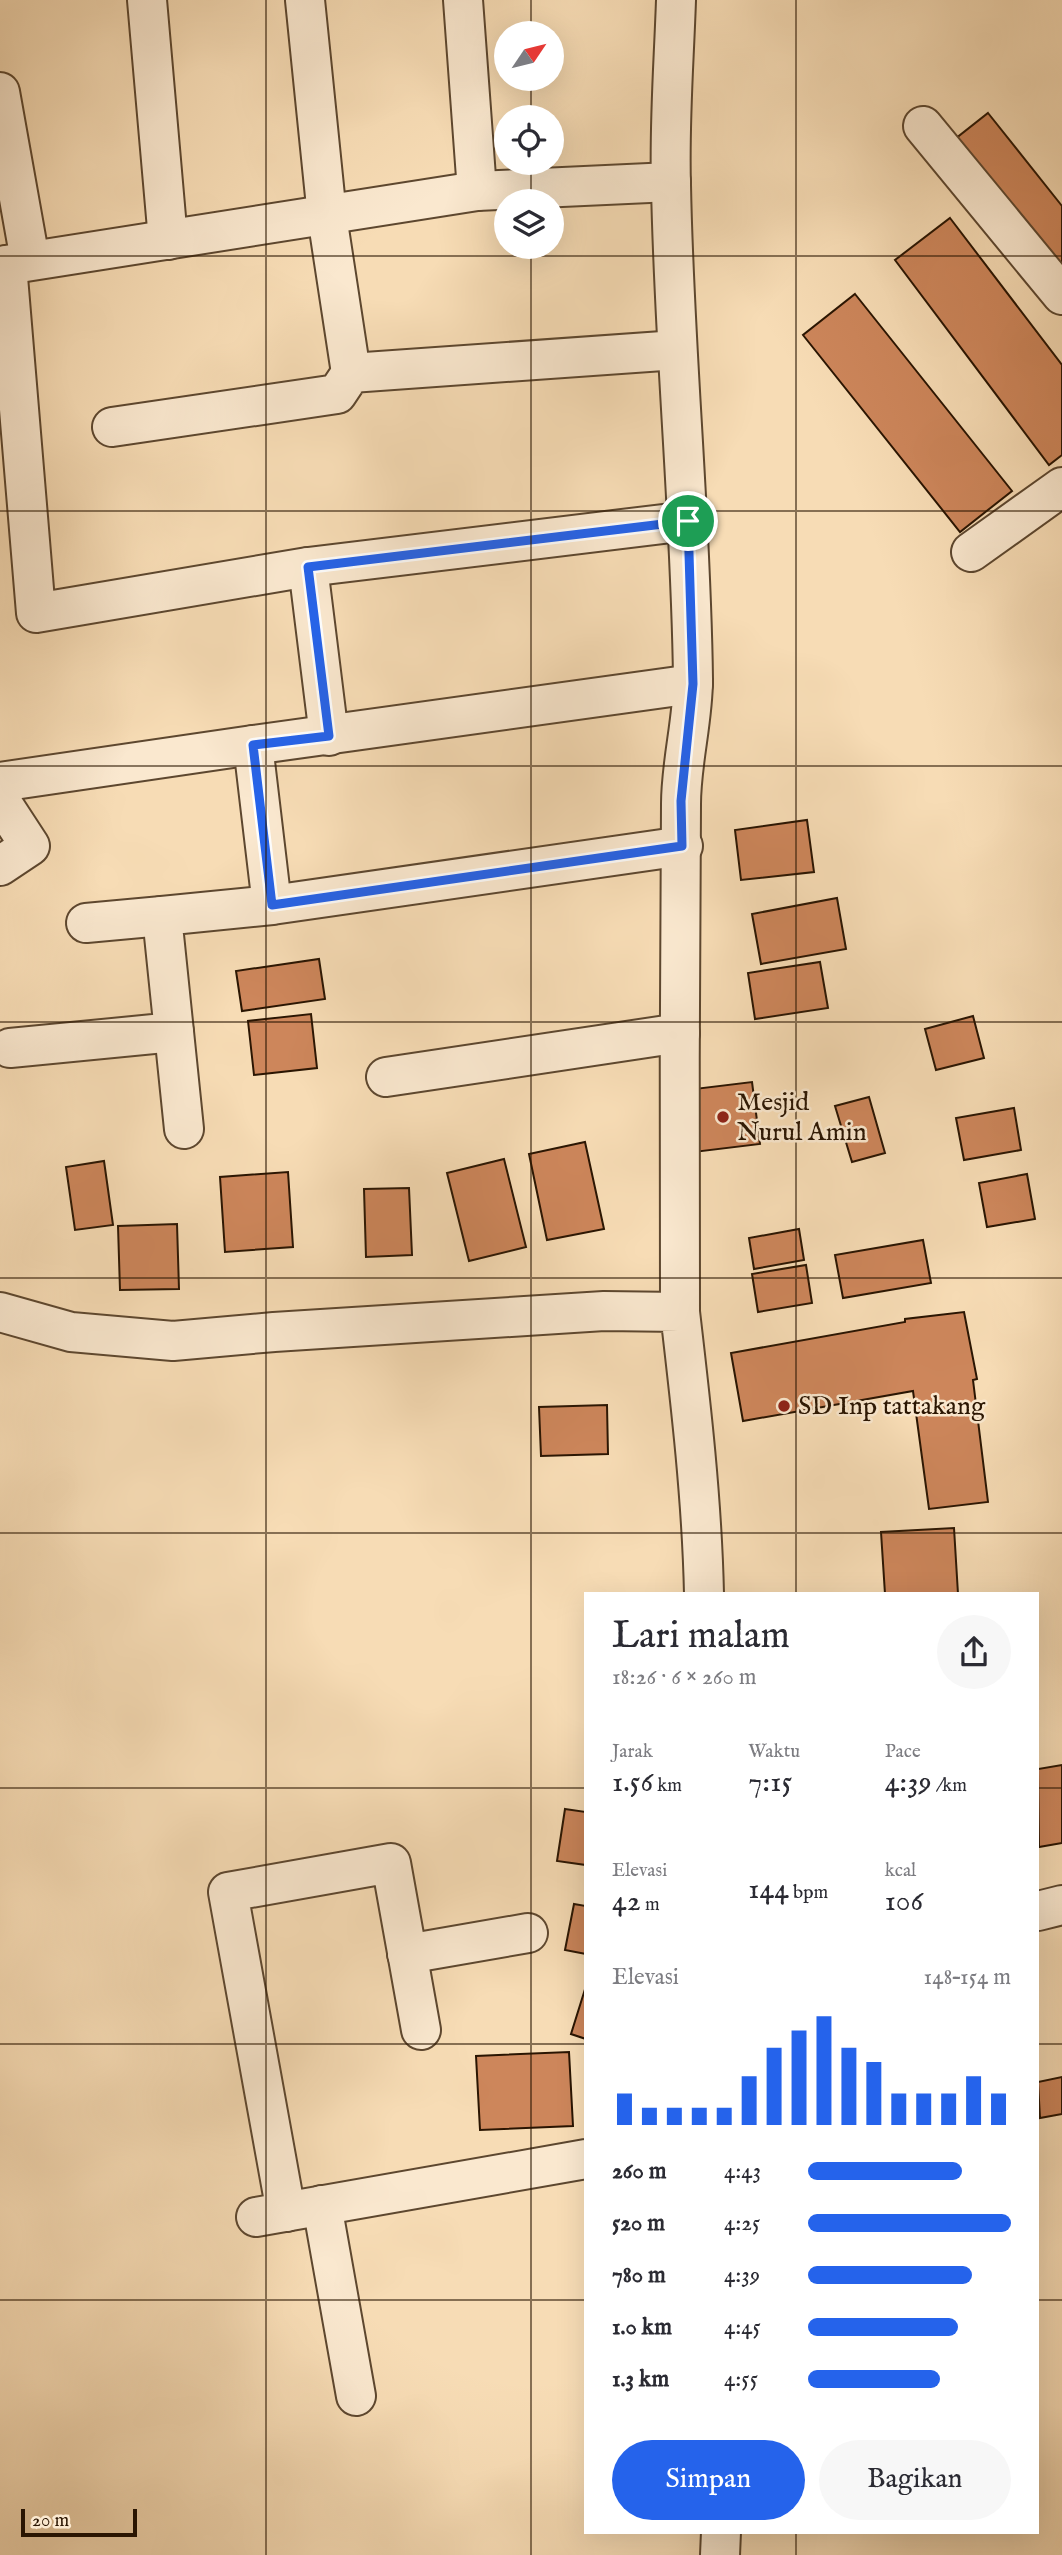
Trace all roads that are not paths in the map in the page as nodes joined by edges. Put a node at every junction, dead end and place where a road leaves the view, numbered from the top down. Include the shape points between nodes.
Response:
1 (147, 0) edge
2 (304, 0) edge
3 (463, 0) edge
4 (676, 0) edge
5 (0, 92) edge
6 (923, 126) dead end
7 (671, 182) junction
8 (477, 191) junction
9 (327, 216) junction
10 (168, 240) junction
11 (12, 264) edge
12 (1062, 295) edge
13 (677, 350) junction
14 (351, 373) junction
15 (111, 427) dead end
16 (1062, 487) edge
17 (688, 521) junction
18 (971, 552) dead end
19 (308, 567) junction
20 (693, 684) junction
21 (329, 736) junction
22 (253, 745) junction
23 (0, 782) edge
24 (0, 800) edge
25 (682, 846) junction
26 (0, 866) edge
27 (272, 905) junction
28 (162, 916) junction
29 (86, 923) dead end
30 (174, 1032) junction
31 (680, 1033) junction
32 (10, 1048) dead end
33 (386, 1077) dead end
34 (184, 1129) dead end
35 (0, 1312) edge
36 (680, 1312) junction
37 (704, 1592) edge
38 (1062, 1905) edge
39 (1039, 1911) edge
40 (528, 1933) dead end
41 (407, 1954) junction
42 (421, 2031) dead end
43 (584, 2159) edge
44 (288, 2211) junction
45 (356, 2396) dead end
46 (721, 2534) edge
47 (720, 2555) edge

1 - 10 street
2 - 9 street
3 - 8 street
4 - 7 street
5 - 11 street
6 - 12 street
7 - 8 street
7 - 13 street
8 - 9 street
9 - 10 street
9 - 14 street
10 - 11 street
11 - 19 street via 36,613
13 - 14 street
13 - 17 street
14 - 15 street via 337,394
16 - 18 street
17 - 19 street
17 - 20 street
19 - 21 street
20 - 21 street
20 - 25 street via 681,801
21 - 22 street
22 - 23 street
22 - 27 street
24 - 26 street via 30,846
25 - 27 street
25 - 31 street
27 - 28 street
28 - 29 street
28 - 30 street
30 - 32 street
30 - 34 street
31 - 33 street
31 - 36 street
35 - 36 street via 71,1332 173,1341 604,1311
36 - 37 street
38 - 39 street
40 - 41 street
41 - 42 street
41 - 44 street via 391,1863 228,1892
43 - 44 street
44 - 45 street
46 - 47 street

